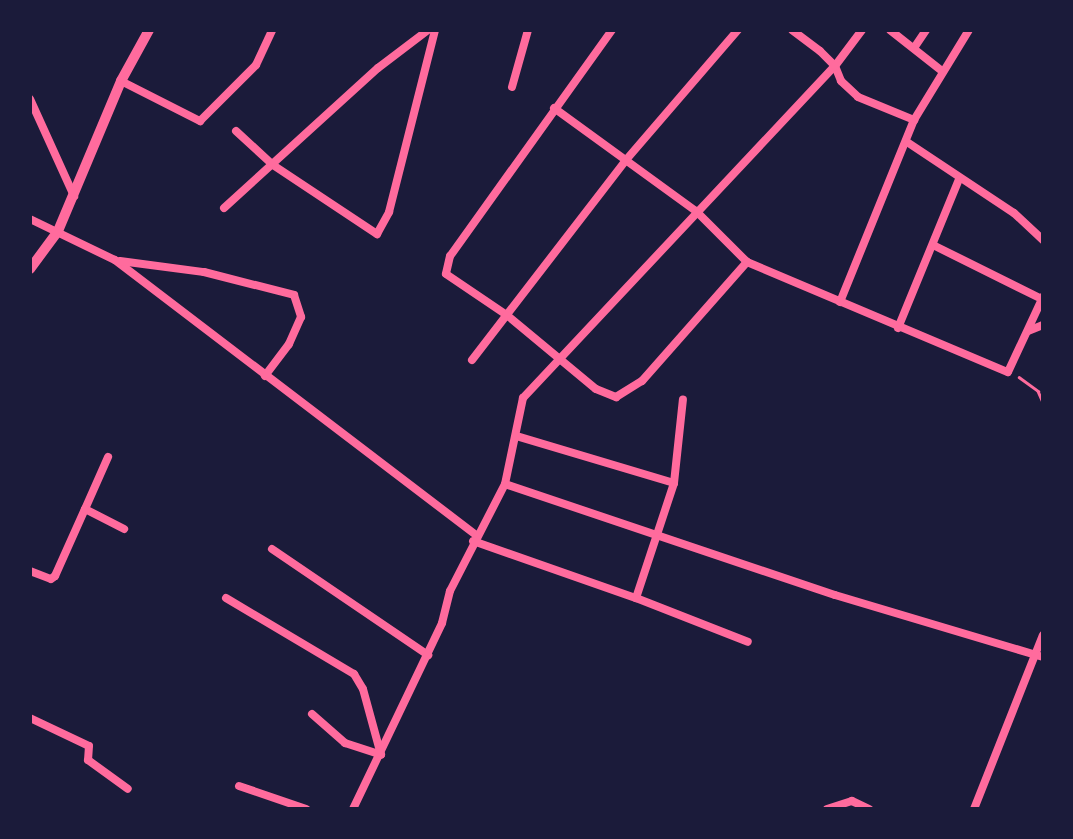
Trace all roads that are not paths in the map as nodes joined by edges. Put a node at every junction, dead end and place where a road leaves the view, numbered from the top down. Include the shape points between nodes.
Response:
1 (149, 30) edge
2 (272, 30) edge
3 (431, 30) edge
4 (528, 30) edge
5 (612, 30) edge
6 (738, 30) edge
7 (792, 30) edge
8 (862, 30) edge
9 (890, 30) edge
10 (926, 30) edge
11 (970, 30) edge
12 (914, 48) junction
13 (835, 66) junction
14 (942, 71) junction
15 (122, 81) junction
16 (512, 87) dead end
17 (30, 98) edge
18 (554, 108) junction
19 (914, 120) junction
20 (236, 130) dead end
21 (907, 142) junction
22 (626, 160) junction
23 (274, 164) junction
24 (958, 179) junction
25 (74, 196) junction
26 (224, 208) dead end
27 (696, 210) junction
28 (30, 219) edge
29 (58, 231) junction
30 (1043, 240) edge
31 (933, 244) junction
32 (115, 260) junction
33 (747, 262) junction
34 (30, 268) edge
35 (1043, 298) edge
36 (840, 302) junction
37 (508, 316) junction
38 (1043, 324) edge
39 (898, 328) junction
40 (1028, 331) junction
41 (559, 355) junction
42 (472, 360) dead end
43 (265, 376) junction
44 (683, 399) dead end
45 (516, 436) junction
46 (108, 457) dead end
47 (674, 483) junction
48 (505, 484) junction
49 (85, 509) junction
50 (124, 529) dead end
51 (657, 537) junction
52 (475, 538) junction
53 (272, 549) dead end
54 (30, 571) edge
55 (226, 598) dead end
56 (636, 598) junction
57 (1043, 636) edge
58 (748, 642) dead end
59 (428, 655) junction
60 (1039, 656) edge
61 (312, 714) dead end
62 (30, 718) edge
63 (380, 755) junction
64 (239, 786) dead end
65 (128, 788) dead end
66 (306, 809) edge
67 (352, 809) edge
68 (827, 809) edge
69 (869, 809) edge
70 (974, 809) edge

1 - 15 street
2 - 15 street via 256,64 200,121
3 - 23 street via 378,68
3 - 23 street via 382,231 370,232
4 - 16 street
5 - 18 street
6 - 22 street
7 - 13 street
8 - 13 street
9 - 12 street
10 - 12 street
11 - 14 street
12 - 14 street
13 - 19 street via 840,82 858,97
13 - 27 street
14 - 19 street
15 - 25 street
17 - 25 street
18 - 22 street
18 - 37 street via 444,265 453,280
19 - 21 street
20 - 23 street
21 - 24 street
21 - 36 street
22 - 27 street
22 - 37 street
23 - 26 street
24 - 30 street via 1014,213
24 - 31 street
25 - 29 street
27 - 33 street
27 - 41 street
28 - 29 street
29 - 32 street
29 - 34 street
31 - 35 street
31 - 39 street
32 - 43 street
32 - 43 street via 204,272 294,296 301,316
33 - 36 street
33 - 41 street via 627,394 605,394
35 - 40 street
36 - 39 street
37 - 41 street
37 - 42 street
38 - 40 street
39 - 40 street via 1008,372
41 - 45 street via 523,398
43 - 52 street
44 - 47 street
45 - 47 street
45 - 48 street
46 - 49 street
47 - 51 street
48 - 51 street
48 - 52 street
49 - 50 street
49 - 54 street via 56,576
51 - 56 street
51 - 60 street
52 - 56 street
52 - 59 street
53 - 59 street
55 - 63 street via 360,680
56 - 58 street
57 - 60 street
59 - 63 street
60 - 70 street
61 - 63 street via 345,743
62 - 65 street via 89,746 88,760
63 - 67 street
64 - 66 street
68 - 69 street via 852,802

